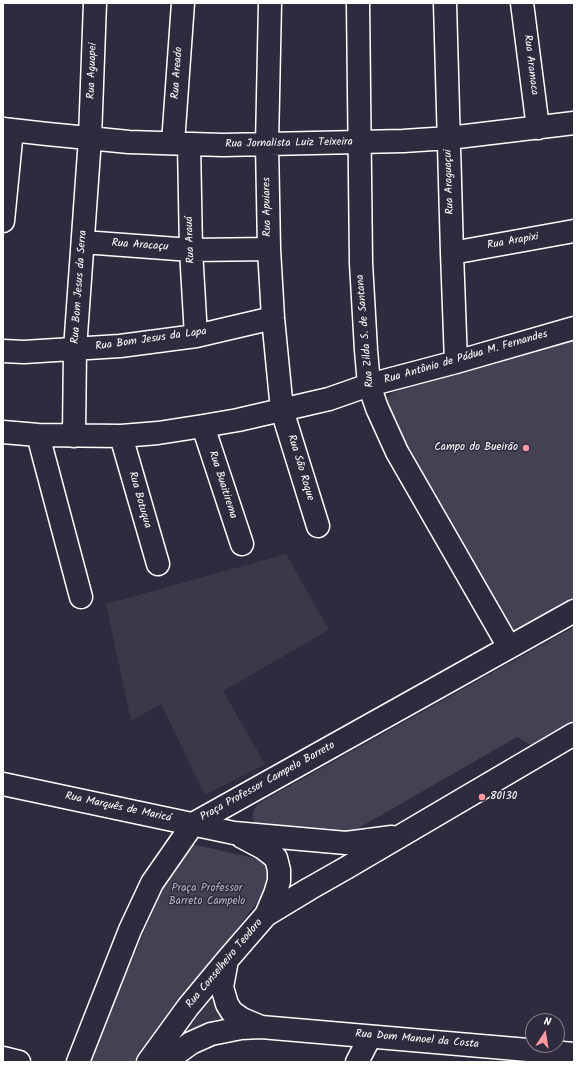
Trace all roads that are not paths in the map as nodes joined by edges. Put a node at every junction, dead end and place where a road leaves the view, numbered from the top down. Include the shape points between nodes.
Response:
1 (95, 3) edge
2 (183, 3) edge
3 (270, 3) edge
4 (358, 3) edge
5 (445, 3) edge
6 (522, 3) edge
7 (574, 123) edge
8 (538, 128) junction
9 (8, 129) edge
10 (90, 138) junction
11 (449, 138) junction
12 (359, 142) junction
13 (181, 144) junction
14 (267, 144) junction
15 (3, 221) edge
16 (574, 231) edge
17 (83, 242) junction
18 (269, 249) junction
19 (191, 250) junction
20 (452, 253) junction
21 (273, 318) junction
22 (574, 328) edge
23 (196, 336) junction
24 (75, 349) junction
25 (3, 351) edge
26 (456, 362) junction
27 (369, 385) junction
28 (282, 410) junction
29 (203, 426) junction
30 (3, 432) edge
31 (38, 435) junction
32 (74, 436) junction
33 (121, 436) junction
34 (318, 526) dead end
35 (242, 544) dead end
36 (158, 564) dead end
37 (81, 598) dead end
38 (574, 611) edge
39 (509, 647) junction
40 (573, 738) edge
41 (3, 784) edge
42 (193, 824) junction
43 (234, 832) junction
44 (401, 835) junction
45 (266, 915) junction
46 (227, 960) junction
47 (260, 1027) junction
48 (370, 1037) junction
49 (574, 1054) edge
50 (3, 1058) edge
51 (19, 1062) edge
52 (78, 1062) edge
53 (148, 1062) edge
54 (165, 1062) edge
55 (357, 1062) edge

1 - 10 street, Rua Aguapei
2 - 13 street, Rua Areado
3 - 14 street, Rua Apuiares
4 - 12 street, Rua Zilda S. de Santana
5 - 11 street, Rua Araguaçui
6 - 8 street, Rua Aramaca
7 - 8 street, Rua Jornalista Luiz Teixeira
8 - 11 street, Rua Jornalista Luiz Teixeira
9 - 10 street, Rua Jornalista Luiz Teixeira
9 - 15 street
10 - 13 street, Rua Jornalista Luiz Teixeira
10 - 17 street, Rua Bom Jesus da Serra
11 - 12 street, Rua Jornalista Luiz Teixeira
11 - 20 street, Rua Araguaçui
12 - 14 street, Rua Jornalista Luiz Teixeira
12 - 27 street, Rua Zilda S. de Santana via 360,263
13 - 14 street, Rua Jornalista Luiz Teixeira
13 - 19 street, Rua Arauá
14 - 18 street, Rua Apuiares
16 - 20 street, Rua Arapixi
17 - 19 street, Rua Aracaçu
17 - 24 street, Rua Bom Jesus da Serra
18 - 19 street, Rua Aracaçu
18 - 21 street, Rua Apuiares
19 - 23 street, Rua Arauá
20 - 26 street, Rua Araguaçui
21 - 23 street, Rua Bom Jesus da Lapa
21 - 28 street, Rua Apuiares
22 - 26 street, Rua Antônio de Pádua M. Fernandes
23 - 24 street, Rua Bom Jesus da Lapa
24 - 25 street, Rua Bom Jesus da Lapa
24 - 32 street, Rua Bom Jesus da Serra
26 - 27 street, Rua Antônio de Pádua M. Fernandes
27 - 28 street, Rua Antônio de Pádua M. Fernandes
27 - 39 street, Rua Zilda S. de Santana via 397,452
28 - 29 street, Rua Antônio de Pádua M. Fernandes
28 - 34 street, Rua São Roque
29 - 33 street, Rua Antônio de Pádua M. Fernandes
29 - 35 street, Rua Buaitirema
30 - 31 street, Rua Antônio de Pádua M. Fernandes
31 - 32 street, Rua Antônio de Pádua M. Fernandes
31 - 37 street
32 - 33 street, Rua Antônio de Pádua M. Fernandes
33 - 36 street, Rua Botuqua
38 - 39 street, Praça Professor Campelo Barreto
39 - 42 street, Praça Professor Campelo Barreto
40 - 44 street
41 - 42 street, Rua Marquês de Maricá
42 - 43 street, Rua Marquês de Maricá
42 - 52 street, Praça Professor Campelo Barreto via 152,883 130,930
43 - 44 street, Rua Marquês de Maricá via 346,843
43 - 45 street, Rua Marquês de Maricá via 276,858 280,870 279,881
44 - 45 street, Rua Conselheiro Teodoro
45 - 46 street, Rua Conselheiro Teodoro
46 - 47 street, Rua Dom Manoel da Costa via 222,988 227,1004 232,1012 242,1019
46 - 53 street, Rua Conselheiro Teodoro via 188,1007
47 - 48 street, Rua Dom Manoel da Costa
47 - 54 street, Rua Dom Manoel da Costa via 211,1034 191,1043
48 - 49 street, Rua Dom Manoel da Costa
48 - 55 street
50 - 51 street

